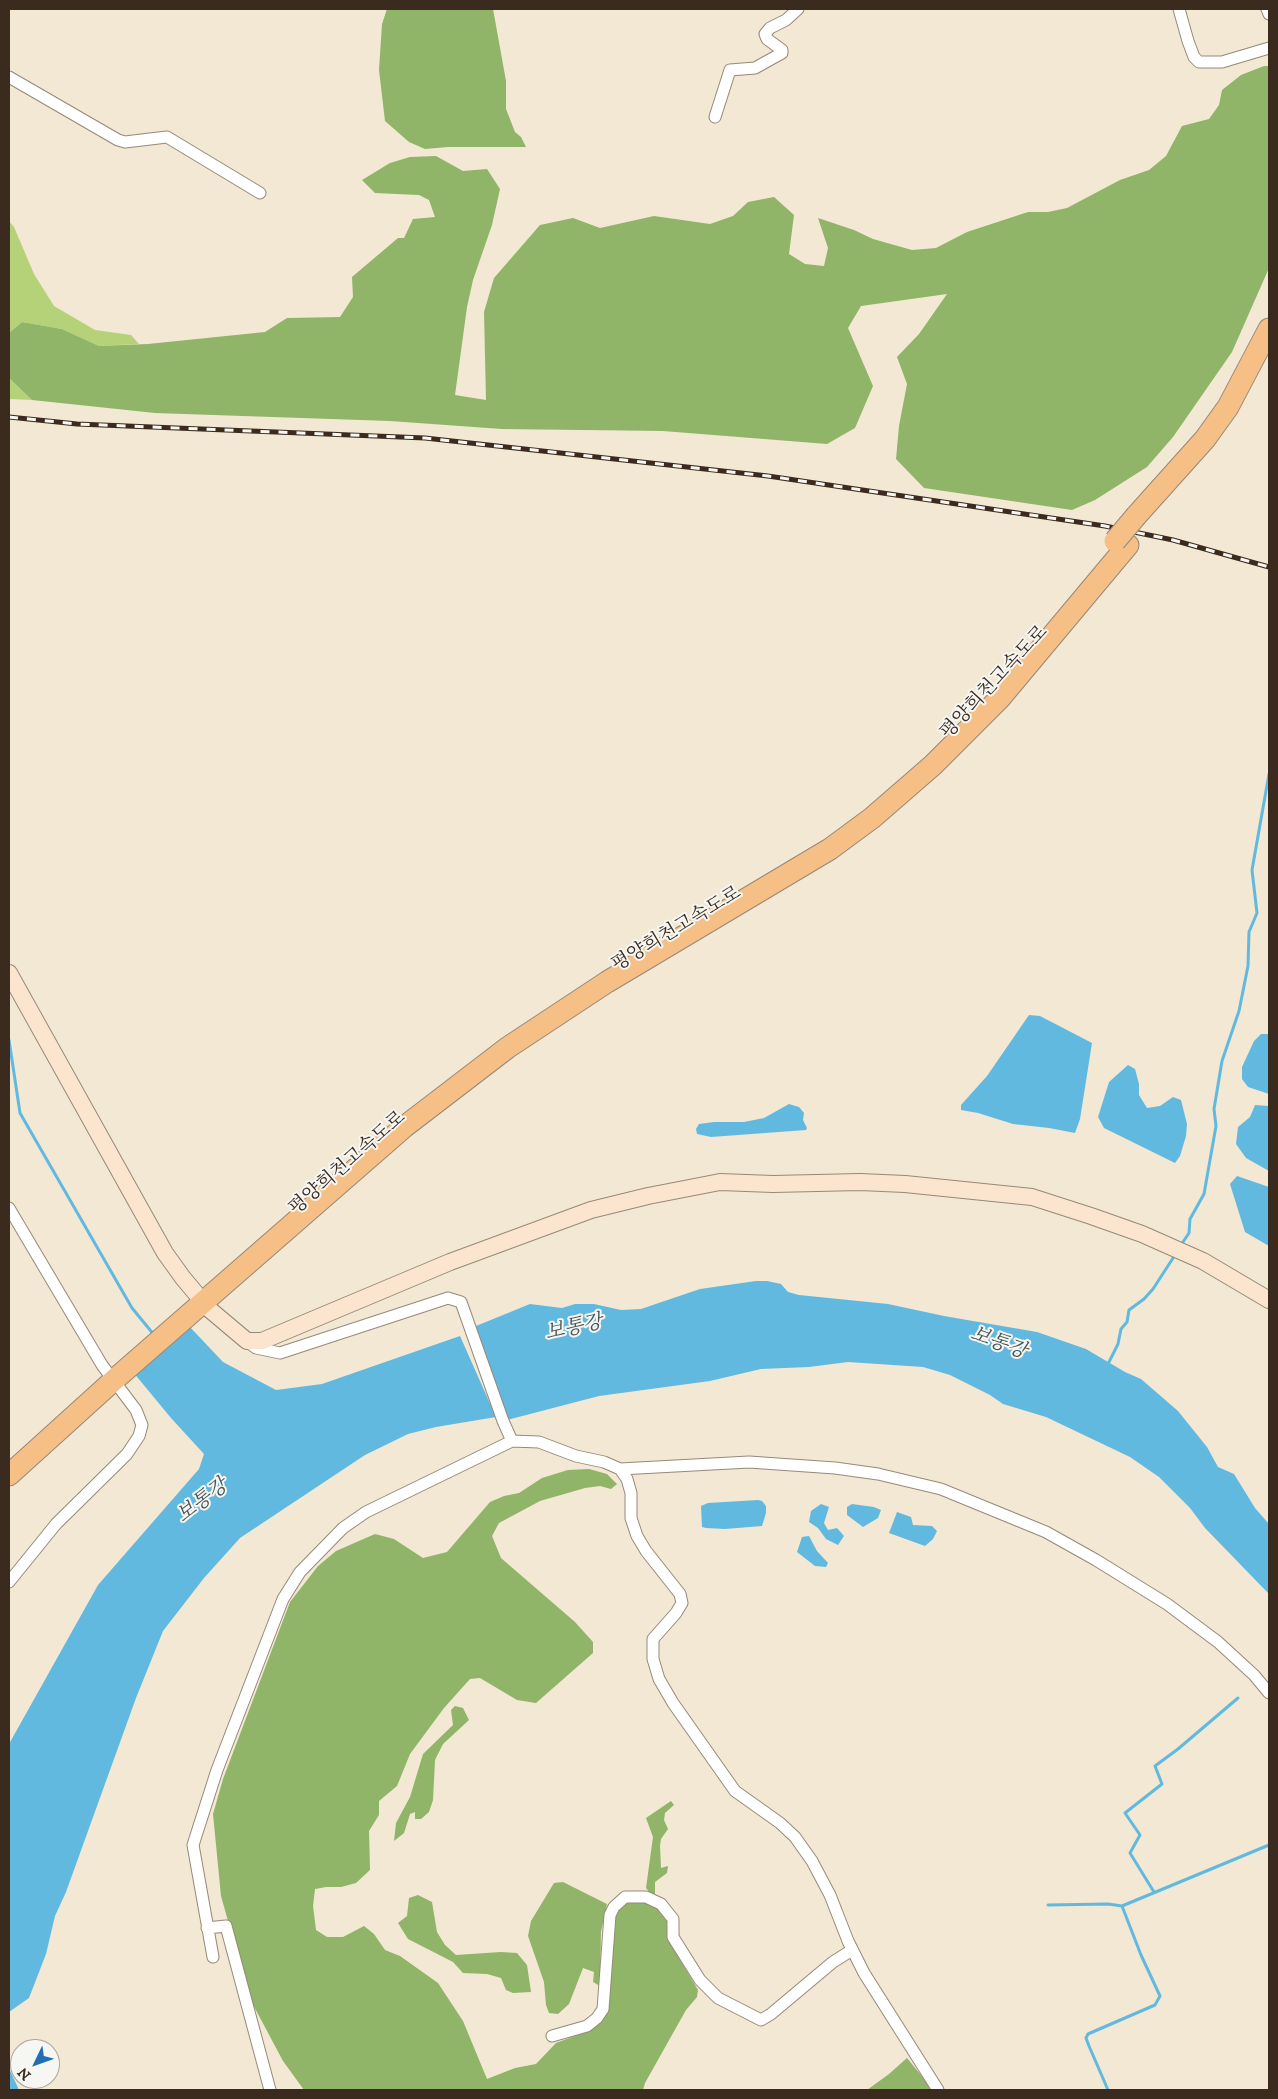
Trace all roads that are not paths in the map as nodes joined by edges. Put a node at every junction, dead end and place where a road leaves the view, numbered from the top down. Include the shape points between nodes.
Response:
1 (798, 9) edge
2 (1179, 9) edge
3 (1267, 9) edge
4 (1269, 14) edge
5 (1269, 48) edge
6 (9, 77) edge
7 (715, 118) dead end
8 (260, 193) dead end
9 (1269, 329) edge
10 (1269, 355) edge
11 (1142, 518) junction
12 (9, 973) edge
13 (9, 1208) edge
14 (1269, 1300) edge
15 (196, 1301) junction
16 (247, 1341) junction
17 (113, 1373) junction
18 (512, 1442) junction
19 (9, 1460) edge
20 (620, 1469) junction
21 (9, 1475) edge
22 (9, 1582) edge
23 (1269, 1693) edge
24 (207, 1928) junction
25 (852, 1950) junction
26 (213, 1957) dead end
27 (552, 2036) dead end
28 (270, 2090) edge
29 (938, 2090) edge

1 - 7 street via 765,34 782,52 755,68 730,70
2 - 5 street via 1194,57 1199,62 1222,62
3 - 4 street
6 - 8 street via 118,140 167,137
9 - 11 highway, 평양희천고속도로 via 1228,407
10 - 11 highway, 평양희천고속도로 via 1241,407 1202,457
11 - 15 highway, 평양희천고속도로, bridge via 985,698 886,791 786,864 496,1042 408,1112
12 - 15 main road via 165,1253
13 - 17 street
14 - 16 main road via 1203,1261 1142,1234 1032,1198 860,1182 720,1182 591,1210 450,1262 262,1341
15 - 16 main road
15 - 17 highway, 평양희천고속도로
16 - 18 street via 256,1348 280,1353 448,1298 461,1302
17 - 19 highway, 평양희천고속도로
17 - 21 highway, 평양희천고속도로
17 - 22 street via 139,1417 142,1425 139,1436 127,1454 56,1524
18 - 20 street via 539,1442
18 - 24 street via 366,1512 342,1528 300,1572 283,1599 217,1770 193,1845
20 - 23 street via 748,1462 835,1468 941,1489 1046,1532 1104,1564 1167,1604 1218,1642
20 - 25 street via 631,1493 631,1518 637,1536 680,1594 682,1603 653,1639 653,1659 659,1679 735,1791 795,1837 830,1895
24 - 26 street
24 - 28 street via 226,1926
25 - 27 street via 761,2020 718,1998 700,1980 673,1937 673,1919 661,1904 646,1896 625,1897 610,1915 603,2009 587,2026
25 - 29 street

